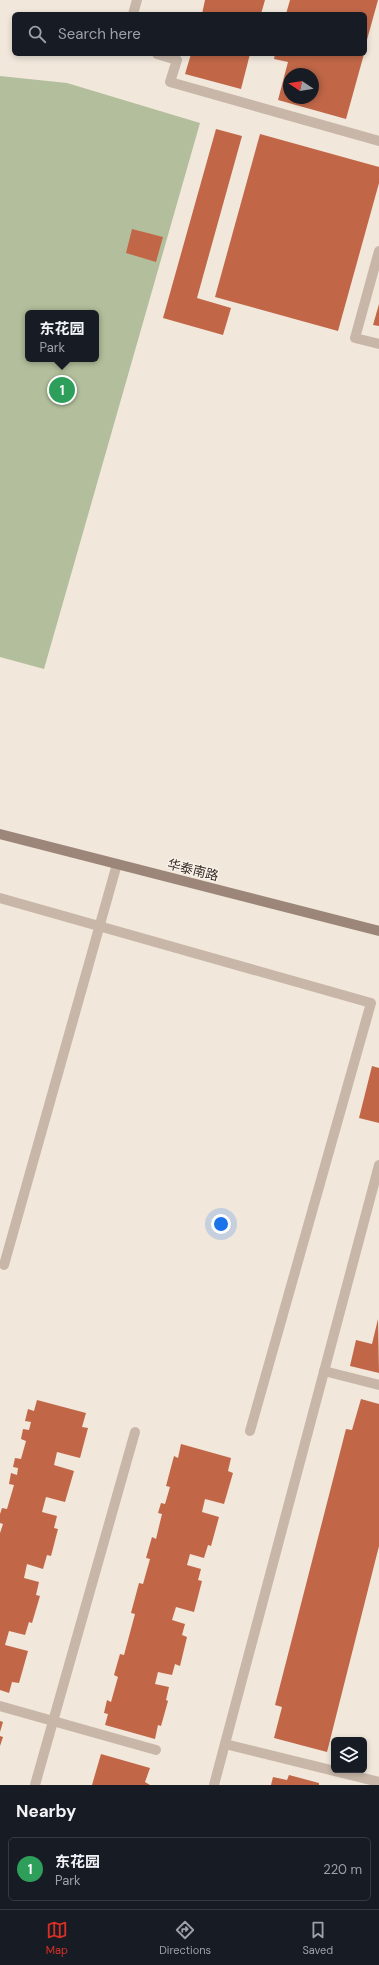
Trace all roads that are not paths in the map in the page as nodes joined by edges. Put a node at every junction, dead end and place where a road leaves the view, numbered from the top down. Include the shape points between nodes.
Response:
1 (137, 0) edge
2 (134, 12) edge
3 (164, 56) edge
4 (379, 141) edge
5 (379, 251) edge
6 (379, 344) edge
7 (0, 834) edge
8 (117, 864) junction
9 (0, 898) edge
10 (100, 926) junction
11 (379, 931) edge
12 (379, 1165) edge
13 (4, 1265) dead end
14 (324, 1371) junction
15 (379, 1385) edge
16 (250, 1431) dead end
17 (135, 1432) dead end
18 (0, 1706) edge
19 (53, 1721) junction
20 (225, 1744) junction
21 (156, 1750) dead end
22 (379, 1782) edge
23 (35, 1785) edge
24 (214, 1785) edge

1 - 2 lane
3 - 4 lane via 177,60 170,82
5 - 6 lane via 355,338
7 - 8 main road, 华泰南路
8 - 10 lane
8 - 11 main road, 华泰南路
9 - 10 lane
10 - 13 lane
10 - 16 lane via 371,1003
12 - 14 lane
14 - 15 lane
14 - 20 lane
17 - 19 lane
18 - 19 lane
19 - 21 lane
19 - 23 lane
20 - 22 lane
20 - 24 lane

